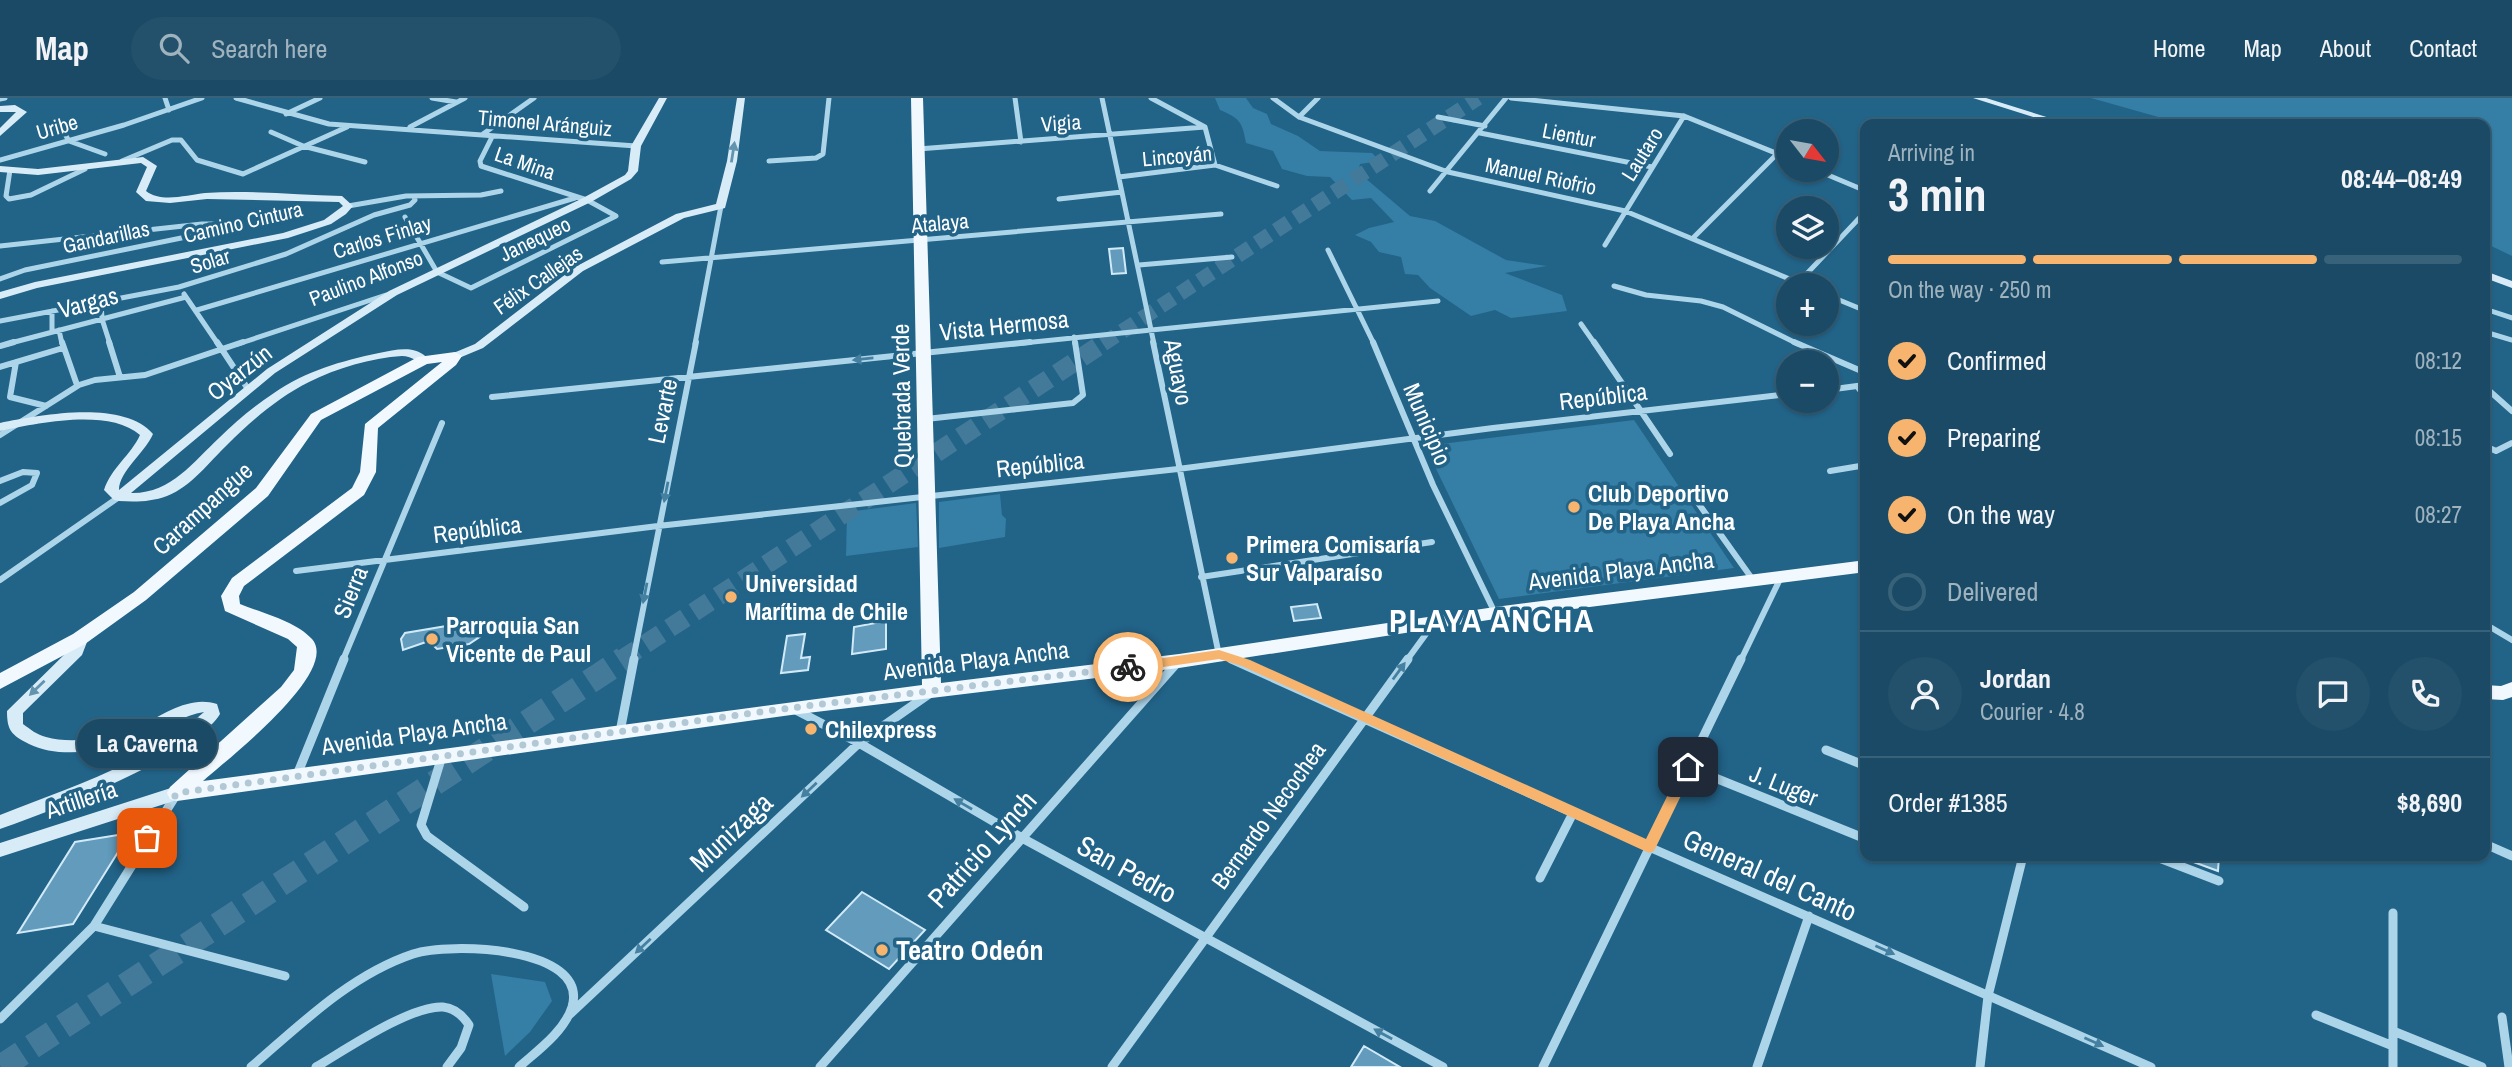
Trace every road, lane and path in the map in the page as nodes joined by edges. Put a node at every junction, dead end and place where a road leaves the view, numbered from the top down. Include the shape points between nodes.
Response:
1 (5, 98) edge
2 (164, 98) edge
3 (202, 98) edge
4 (236, 98) edge
5 (320, 98) edge
6 (432, 98) edge
7 (465, 98) edge
8 (534, 98) edge
9 (663, 98) edge
10 (741, 98) edge
11 (829, 98) edge
12 (918, 98) edge
13 (1015, 98) edge
14 (1102, 98) edge
15 (1151, 98) edge
16 (1273, 98) edge
17 (1318, 98) edge
18 (1508, 98) edge
19 (1977, 98) edge
20 (0, 99) edge
21 (457, 102) junction
22 (0, 109) edge
23 (169, 110) junction
24 (285, 114) junction
25 (1684, 116) junction
26 (1299, 117) junction
27 (1438, 117) dead end
28 (2047, 119) edge
29 (55, 120) dead end
30 (348, 126) junction
31 (1206, 127) junction
32 (1485, 127) junction
33 (409, 128) junction
34 (271, 132) dead end
35 (0, 133) edge
36 (1480, 133) junction
37 (482, 134) junction
38 (1110, 136) junction
39 (491, 139) dead end
40 (69, 141) junction
41 (1021, 142) junction
42 (303, 146) junction
43 (636, 146) junction
44 (918, 149) junction
45 (1776, 152) edge
46 (105, 154) dead end
47 (1776, 155) edge
48 (0, 160) edge
49 (122, 160) junction
50 (769, 161) dead end
51 (365, 162) dead end
52 (1215, 165) junction
53 (1652, 167) junction
54 (5, 169) edge
55 (85, 169) junction
56 (1448, 172) junction
57 (1119, 177) junction
58 (1839, 180) edge
59 (1276, 186) dead end
60 (1860, 188) edge
61 (501, 191) dead end
62 (1430, 191) dead end
63 (1122, 192) junction
64 (414, 197) junction
65 (582, 199) junction
66 (1059, 199) dead end
67 (348, 206) junction
68 (721, 206) junction
69 (1625, 211) junction
70 (1220, 214) dead end
71 (405, 217) dead end
72 (1860, 218) edge
73 (1128, 222) junction
74 (1694, 237) junction
75 (920, 241) junction
76 (419, 242) junction
77 (1605, 245) dead end
78 (0, 246) edge
79 (1328, 250) dead end
80 (713, 257) junction
81 (1233, 257) dead end
82 (662, 262) dead end
83 (1139, 265) junction
84 (437, 271) junction
85 (1776, 273) edge
86 (1811, 273) edge
87 (2490, 276) edge
88 (0, 279) edge
89 (2512, 285) edge
90 (1614, 286) dead end
91 (179, 287) junction
92 (393, 293) junction
93 (0, 296) edge
94 (186, 297) junction
95 (1839, 300) edge
96 (1437, 301) dead end
97 (102, 302) junction
98 (1357, 309) junction
99 (1860, 309) edge
100 (197, 310) junction
101 (52, 311) junction
102 (2490, 311) edge
103 (2512, 318) edge
104 (102, 319) junction
105 (0, 321) edge
106 (1581, 324) dead end
107 (1150, 329) junction
108 (56, 331) junction
109 (2490, 333) edge
110 (1074, 337) junction
111 (2512, 340) edge
112 (0, 346) edge
113 (63, 348) junction
114 (223, 350) junction
115 (925, 352) junction
116 (455, 356) junction
117 (423, 360) junction
118 (16, 362) junction
119 (0, 367) edge
120 (1860, 370) edge
121 (120, 377) junction
122 (690, 377) junction
123 (78, 385) junction
124 (1857, 386) junction
125 (1860, 386) edge
126 (1839, 388) edge
127 (248, 389) junction
128 (1860, 390) edge
129 (2490, 391) edge
130 (1776, 395) edge
131 (492, 397) dead end
132 (46, 406) junction
133 (1642, 411) junction
134 (2512, 411) edge
135 (926, 419) junction
136 (29, 421) junction
137 (443, 423) dead end
138 (0, 427) edge
139 (0, 435) edge
140 (1413, 439) junction
141 (2512, 443) edge
142 (2490, 448) edge
143 (1670, 454) dead end
144 (1860, 466) edge
145 (1178, 468) junction
146 (1830, 471) dead end
147 (0, 481) edge
148 (120, 497) junction
149 (928, 497) junction
150 (1696, 500) dead end
151 (0, 503) edge
152 (658, 526) junction
153 (1432, 542) dead end
154 (383, 561) junction
155 (1860, 567) edge
156 (296, 571) dead end
157 (1201, 577) junction
158 (1781, 577) junction
159 (0, 580) edge
160 (1753, 580) junction
161 (1495, 613) junction
162 (1435, 622) junction
163 (2490, 627) edge
164 (79, 639) junction
165 (2512, 639) edge
166 (1219, 654) junction
167 (1178, 661) junction
168 (0, 682) edge
169 (2512, 689) edge
170 (932, 692) junction
171 (2490, 692) edge
172 (791, 708) junction
173 (1364, 719) junction
174 (620, 732) junction
175 (859, 743) junction
176 (1826, 750) dead end
177 (442, 755) junction
178 (1860, 764) edge
179 (1688, 767) junction
180 (296, 776) junction
181 (177, 793) junction
182 (1573, 813) junction
183 (0, 822) edge
184 (1860, 837) edge
185 (1022, 838) junction
186 (2490, 846) edge
187 (1649, 847) junction
188 (0, 850) edge
189 (2512, 856) edge
190 (2022, 861) edge
191 (2167, 861) edge
192 (1541, 878) dead end
193 (2219, 881) dead end
194 (524, 907) dead end
195 (2393, 914) dead end
196 (1809, 916) junction
197 (94, 926) junction
198 (1205, 937) junction
199 (285, 976) dead end
200 (1988, 996) junction
201 (569, 1015) junction
202 (2316, 1015) dead end
203 (2502, 1017) dead end
204 (0, 1018) edge
205 (2393, 1031) junction
206 (2393, 1046) junction
207 (251, 1067) edge
208 (316, 1067) edge
209 (447, 1067) edge
210 (519, 1067) edge
211 (820, 1067) edge
212 (1112, 1067) edge
213 (1443, 1067) edge
214 (1543, 1067) edge
215 (1757, 1067) edge
216 (1979, 1067) edge
217 (2151, 1067) edge
218 (2393, 1067) edge
219 (2482, 1067) edge
220 (2509, 1067) edge

1 - 20 street
2 - 23 street
3 - 23 street, Uribe
4 - 24 street, Timonel Aránguiz
5 - 24 street
6 - 21 street
7 - 21 street
8 - 37 street, La Mina
9 - 43 main road, Paulino Alfonso
68 -> 10 main road, Levarte
11 - 50 street via 823,154
12 - 44 main road, Quebrada Verde
13 - 41 street
14 - 38 street, Aguayo
15 - 31 street
16 - 26 street, Manuel Riofrio
17 - 26 street
18 - 25 street
18 - 32 street
19 - 28 main road
21 - 33 street
22 - 35 main road via 22,112
23 - 40 street, Uribe
24 - 30 street, Timonel Aránguiz
25 - 45 street
25 - 53 street, Lautaro
26 - 56 street, Manuel Riofrio
27 - 32 street
29 - 40 street
30 - 33 street, Timonel Aránguiz
30 - 42 street
31 - 38 street, Vigia
31 - 52 street
32 - 36 street
33 - 37 street, Timonel Aránguiz
34 - 42 street
36 - 53 street, Lientur
36 - 56 street
37 - 43 street, Timonel Aránguiz
38 - 41 street, Vigia
38 - 57 street, Aguayo
39 - 65 street, La Mina via 481,166
40 - 46 street
40 - 48 street, Uribe
41 - 44 street, Vigia
42 - 49 street via 243,174 197,160 181,140
42 - 51 street
43 - 65 main road, Paulino Alfonso via 632,174
44 - 75 main road, Quebrada Verde
47 - 74 street
49 - 55 main road, Camino Cintura
49 - 67 main road, Camino Cintura via 152,164 140,189 150,199 337,198
52 - 57 street, Lincoyán
52 - 59 street, Lincoyán
53 - 69 street, Lautaro
54 - 55 main road, Camino Cintura
54 - 55 street, Camino Cintura via 9,199 19,199
56 - 62 street
56 - 69 street, Manuel Riofrio
57 - 63 street, Aguayo
58 - 60 street
61 - 64 street
63 - 66 street
63 - 73 street, Aguayo
64 - 67 street
64 - 91 street, Solar via 410,205 374,215 286,254
65 - 76 street, Carlos Finlay
65 - 84 main road, Paulino Alfonso
65 - 84 street, Janequeo via 616,216 471,288
67 - 93 main road, Camino Cintura via 322,223 284,236 35,285
68 - 80 street, Levarte
68 - 116 main road, Félix Callejas via 680,216 579,269 479,346
69 - 74 street, Manuel Riofrio
69 - 77 street, Lautaro
70 - 73 street, Atalaya
71 - 76 street
72 - 86 street
73 - 75 street, Atalaya
73 - 83 street, Aguayo
74 - 85 street, Manuel Riofrio
75 - 80 street, Atalaya
75 - 115 main road, Quebrada Verde
76 - 84 street
76 - 100 street, Carlos Finlay
78 - 88 street, Gandarillas via 202,224 218,227
79 - 98 street, Municipio
80 - 82 street, Atalaya
80 - 122 street, Levarte
81 - 83 street
83 - 107 street, Aguayo
84 - 92 main road, Paulino Alfonso
87 - 89 main road
90 - 120 street via 1723,307
91 - 94 street
91 - 97 street, Solar
92 - 114 street, Paulino Alfonso
92 - 127 main road, Oyarzún
94 - 100 street
94 - 104 street, Vargas
95 - 99 street
96 - 98 street, Vista Hermosa
97 - 101 street, Solar
97 - 104 street
98 - 107 street, Vista Hermosa
98 - 140 street, Municipio
100 - 114 street
101 - 105 street, Solar
101 - 108 street
102 - 103 street
104 - 108 street, Vargas
104 - 121 street
106 - 133 street
107 - 110 street, Vista Hermosa
107 - 145 street, Aguayo
108 - 112 street, Vargas
108 - 113 street
109 - 111 street
110 - 115 street, Vista Hermosa
110 - 135 street via 1083,396 1073,403
113 - 118 street
113 - 123 street
114 - 121 street, Paulino Alfonso via 145,376
114 - 127 street
115 -> 122 street, Vista Hermosa
115 - 135 main road, Quebrada Verde
116 - 117 main road
116 - 181 main road via 370,427 368,472 358,491 238,582 230,596 231,607 294,634 306,644 308,658 288,692
117 - 148 main road via 408,352 316,373 260,410 175,487 141,498
117 - 164 main road, Carampangue via 316,417 262,492 141,596
118 - 119 street
118 - 132 street via 10,397
121 - 123 street, Paulino Alfonso
122 - 131 street, Vista Hermosa
122 -> 152 street, Levarte
123 - 132 street, Paulino Alfonso
124 - 125 street
124 - 126 street
124 - 128 street
127 - 148 main road, Oyarzún
129 - 134 street
130 - 133 street, República
132 - 136 street, Paulino Alfonso
133 - 140 street, República
133 - 143 street
135 - 149 main road, Quebrada Verde
136 - 138 main road
136 - 139 street, Paulino Alfonso
136 - 148 main road via 114,418 142,427 147,434 143,446 112,481 111,490
137 - 154 street, Sierra
140 - 145 street, República
140 - 161 street, Municipio
141 - 142 street via 2496,451
144 - 146 street
145 - 149 street, República
145 - 157 street, Aguayo
147 - 151 street via 20,473 37,473 32,485
148 - 159 street
149 - 152 street, República
149 - 170 main road, Quebrada Verde
150 - 160 street
152 - 154 street, República
152 -> 174 street, Levarte
153 - 157 street
154 - 156 street, República
154 - 180 street, Sierra
155 - 158 main road, Avenida Playa Ancha
157 - 166 street, Aguayo
158 - 160 main road, Avenida Playa Ancha
158 - 179 street
160 - 161 main road, Avenida Playa Ancha
161 - 162 main road, Avenida Playa Ancha
162 - 166 main road, Avenida Playa Ancha
173 -> 162 street, Bernardo Necochea
163 - 165 street
164 - 168 main road, Carampangue
164 -> 183 main road via 77,651 15,711 15,726 34,740 50,745 103,741 141,732 195,708 212,708 212,714 195,730 126,769
166 - 167 main road, Avenida Playa Ancha
166 - 173 street, General del Canto
167 - 170 main road, Avenida Playa Ancha
167 - 185 street, Patricio Lynch
169 - 171 main road
170 - 172 main road, Avenida Playa Ancha
170 - 175 street, Munizaga
172 - 174 main road, Avenida Playa Ancha
172 - 175 street, San Pedro
173 - 182 street, General del Canto
173 - 198 street, Bernardo Necochea
174 - 177 main road, Avenida Playa Ancha
185 -> 175 street, San Pedro
175 -> 201 street, Munizaga
176 - 178 street
177 - 180 main road, Avenida Playa Ancha
177 - 194 street via 421,825 427,836
179 - 184 street, J. Luger
179 - 187 street
180 - 181 main road, Avenida Playa Ancha
181 - 188 main road, Artillería
181 - 197 street
182 - 187 street, General del Canto
182 - 192 street
185 - 198 street, San Pedro
185 - 211 street, Patricio Lynch
186 - 189 street
187 - 196 street, General del Canto
187 - 214 street
190 - 200 street
191 - 193 street
195 - 205 street
196 -> 200 street, General del Canto
196 - 215 street
197 - 199 street
197 - 204 street
198 - 212 street, Bernardo Necochea
213 -> 198 street, San Pedro
200 - 216 street
200 -> 217 street, General del Canto
201 - 207 street via 572,986 554,967 467,947 442,947 405,957 344,992
201 - 210 street, Munizaga
202 - 206 street
203 - 220 street
205 - 206 street
205 - 219 street
206 - 218 street
208 - 209 street via 423,1010 444,1007 461,1013 470,1024

